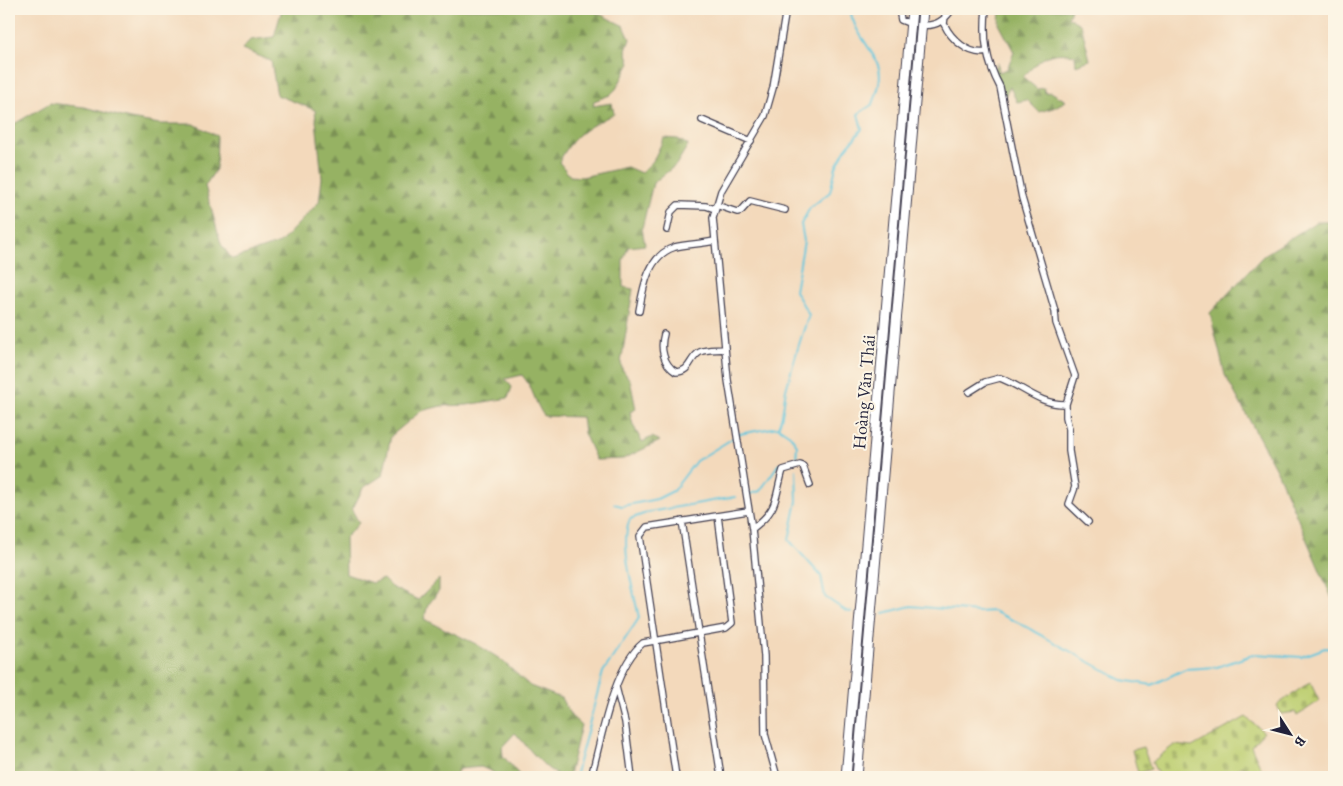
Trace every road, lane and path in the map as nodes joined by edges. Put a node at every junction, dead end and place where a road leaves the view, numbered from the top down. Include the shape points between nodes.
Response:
1 (786, 9) edge
2 (899, 9) edge
3 (912, 9) edge
4 (923, 9) edge
5 (946, 9) edge
6 (952, 9) edge
7 (986, 9) edge
8 (945, 19) junction
9 (911, 24) junction
10 (922, 25) junction
11 (987, 52) junction
12 (702, 120) dead end
13 (751, 140) junction
14 (715, 207) junction
15 (785, 210) dead end
16 (667, 230) dead end
17 (714, 242) junction
18 (639, 311) dead end
19 (664, 334) dead end
20 (724, 349) junction
21 (969, 392) dead end
22 (1066, 404) junction
23 (810, 485) dead end
24 (748, 511) junction
25 (718, 516) junction
26 (682, 521) junction
27 (1088, 522) dead end
28 (752, 529) junction
29 (699, 633) junction
30 (657, 640) junction
31 (616, 687) junction
32 (590, 777) edge
33 (632, 777) edge
34 (676, 777) edge
35 (721, 777) edge
36 (777, 777) edge
37 (783, 777) edge
38 (810, 777) edge
39 (846, 777) edge
40 (857, 777) edge

1 - 13 street via 773,88 765,116
2 - 9 street via 902,20
3 - 9 main road, Hoàng Văn Thái
4 - 10 main road, Hoàng Văn Thái
5 - 8 street
6 - 8 street
7 - 11 street via 984,33
8 - 10 street via 933,25
8 - 11 street via 947,30 960,44 978,53
9 - 10 main road
9 - 39 main road, Hoàng Văn Thái
10 - 40 main road, Hoàng Văn Thái
11 - 22 street via 1000,87 1022,198 1056,323 1075,376
12 - 13 street
13 - 14 street
14 - 15 street via 737,212 750,201
14 - 16 street via 678,205 671,212
14 - 17 street
17 - 18 street via 678,247 659,257 644,281
17 - 20 street
19 - 20 street via 661,348 668,364 676,372 688,367 692,358 701,351
20 - 24 street
21 - 22 street via 985,382 1000,378 1040,399 1056,405
22 - 27 street via 1075,486 1069,504
23 - 28 street via 803,466 783,470 776,502 767,516
24 - 25 street
24 - 28 street
25 - 26 street
25 - 29 street via 733,620 726,628
26 - 29 street
26 - 30 street via 647,527 640,536
28 - 36 street via 764,656 765,734
29 - 30 street
29 - 35 street
30 - 31 street via 638,647 618,678
30 - 34 street
31 - 32 street
31 - 33 street via 625,722
37 - 38 street

